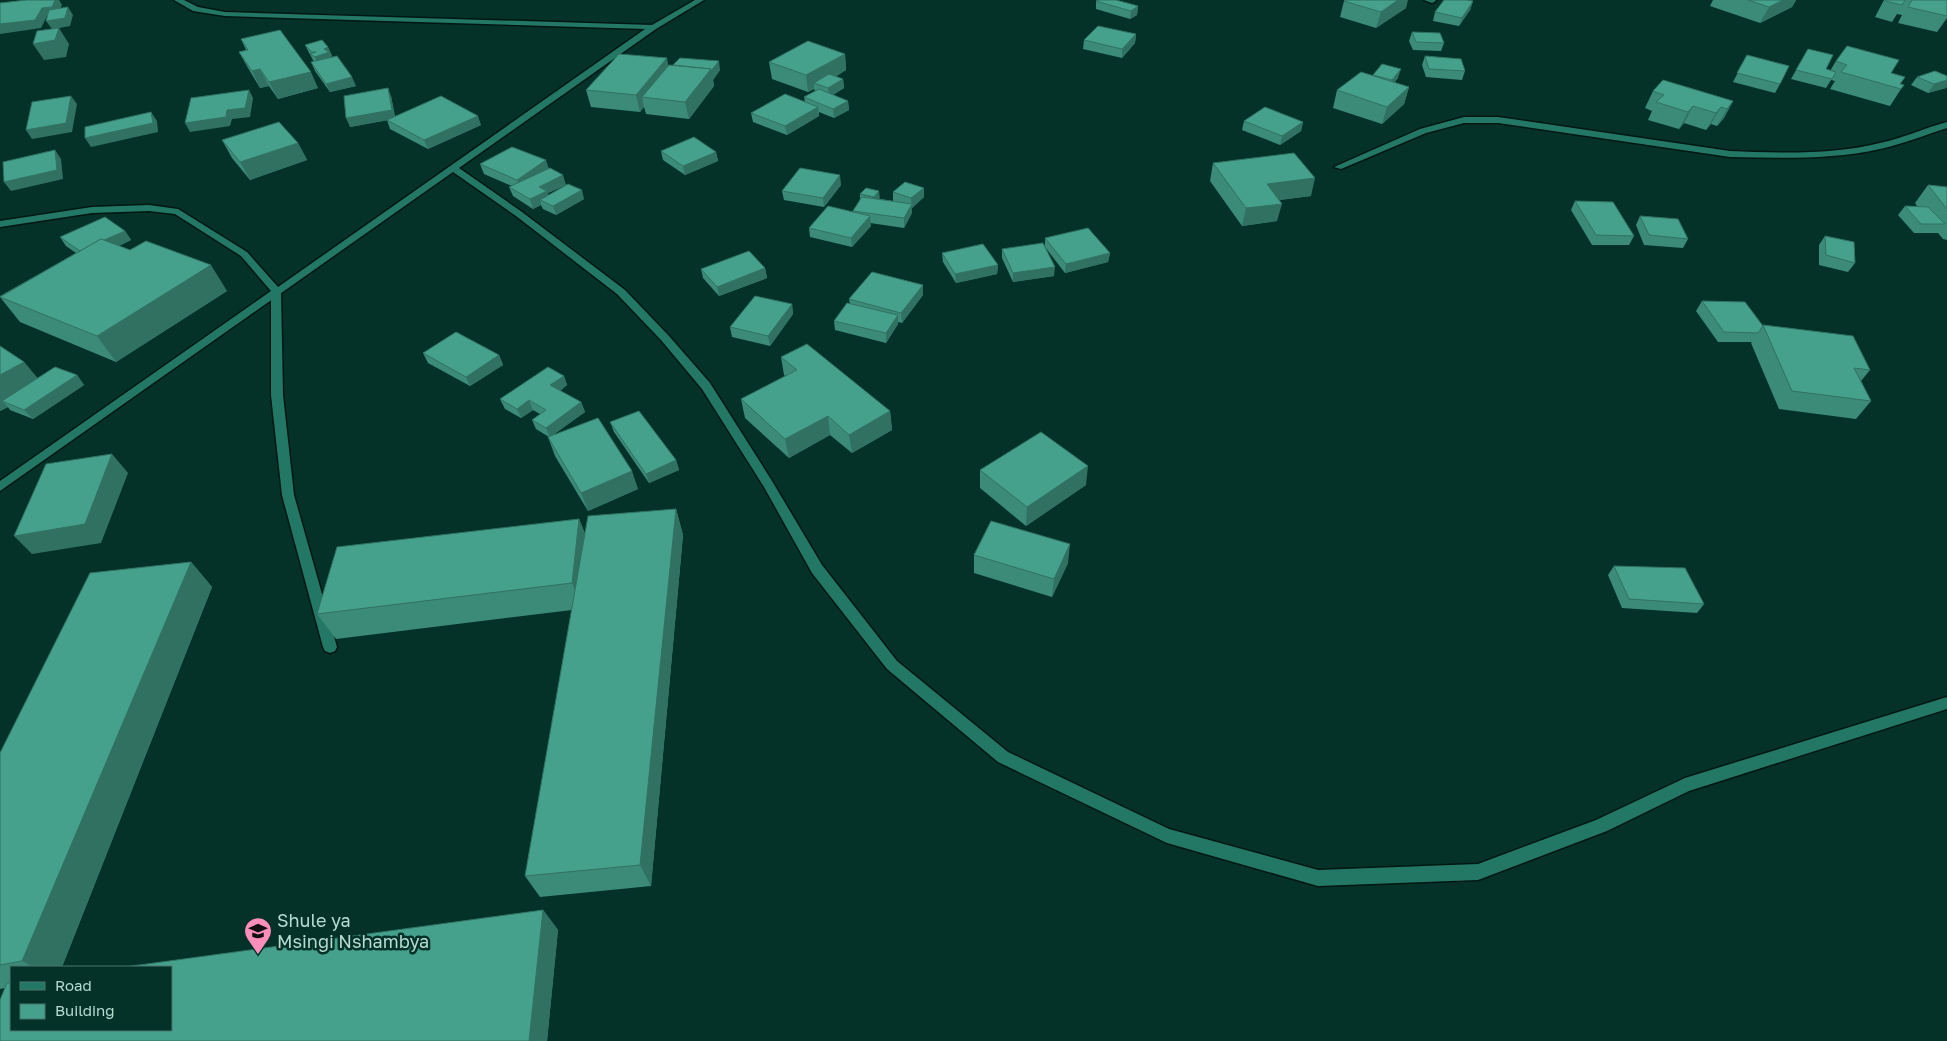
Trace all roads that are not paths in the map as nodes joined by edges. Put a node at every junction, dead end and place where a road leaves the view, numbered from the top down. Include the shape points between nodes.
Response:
1 (178, 0) edge
2 (700, 0) edge
3 (654, 27) junction
4 (1947, 125) edge
5 (1338, 167) dead end
6 (454, 169) junction
7 (0, 224) edge
8 (276, 291) junction
9 (0, 487) edge
10 (330, 647) dead end
11 (1947, 703) edge

1 - 3 street via 196,9 225,14
2 - 3 street
3 - 6 street
4 - 5 street via 1880,146 1768,156 1730,154 1498,120 1464,120 1423,131
6 - 8 street
6 - 11 street via 621,292 665,338 706,386 817,569 892,665 1003,757 1167,836 1318,878 1478,872 1600,826 1685,784
7 - 8 street via 92,210 149,208 178,212 244,254
8 - 9 street
8 - 10 street via 277,395 288,495

